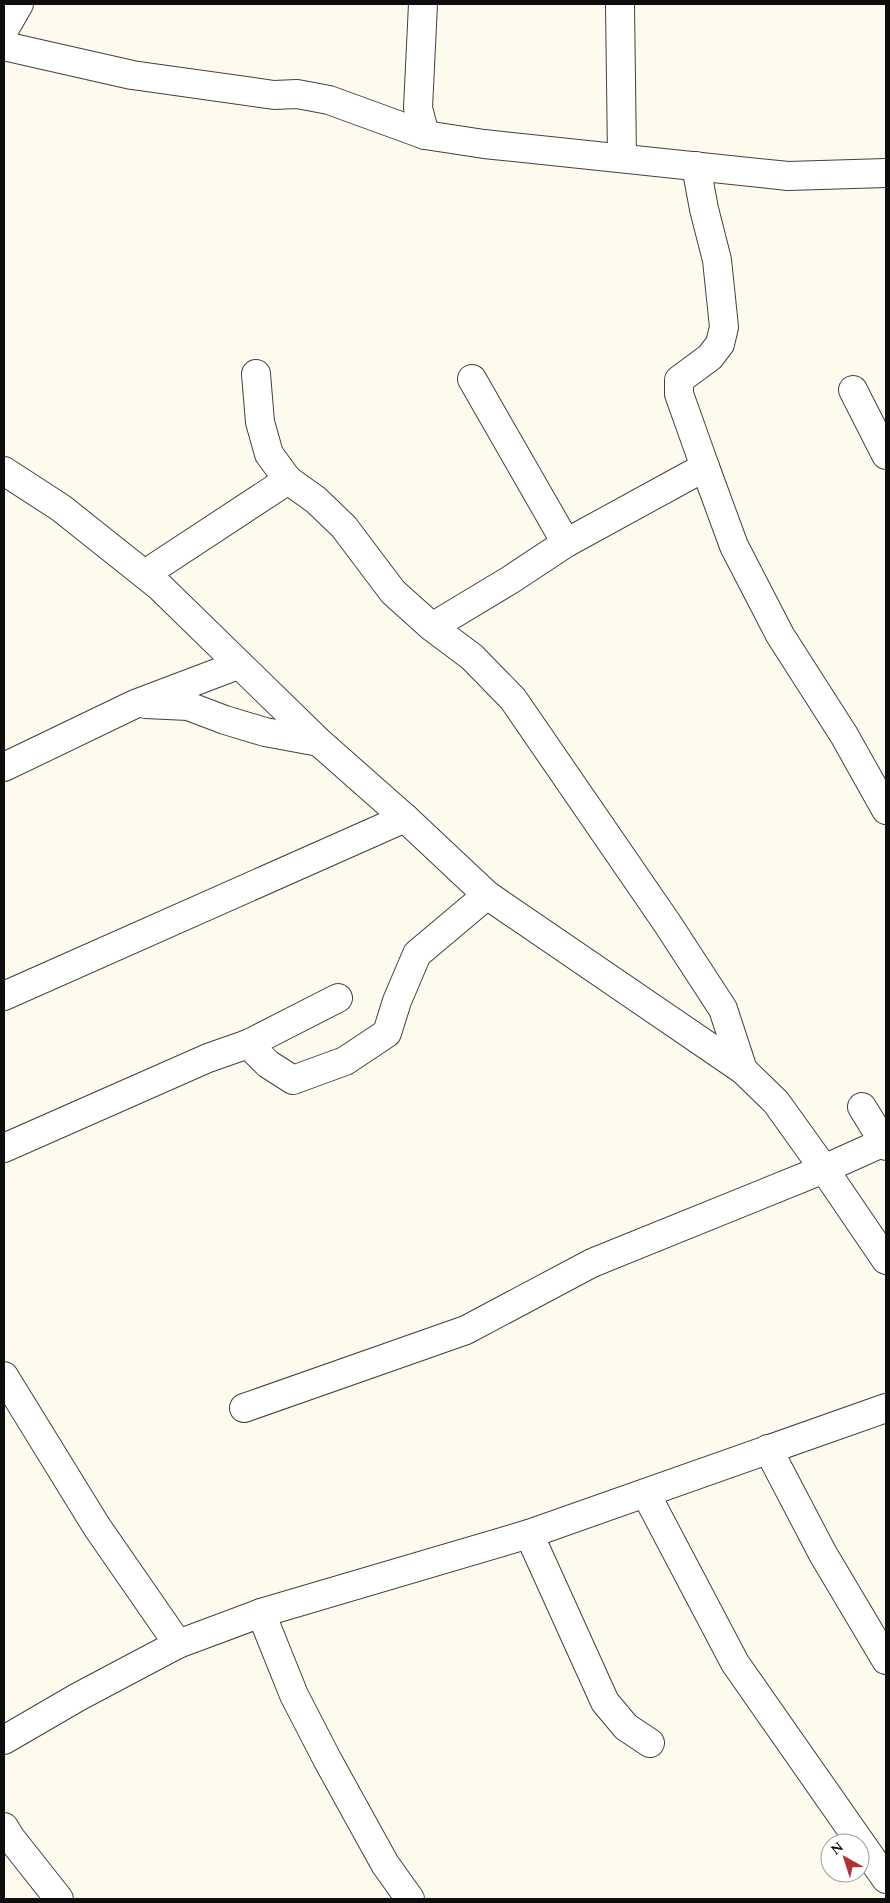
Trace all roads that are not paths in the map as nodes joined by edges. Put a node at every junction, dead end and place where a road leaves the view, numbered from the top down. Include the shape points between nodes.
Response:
1 (19, 4) edge
2 (423, 4) edge
3 (620, 4) edge
4 (4, 30) edge
5 (4, 46) edge
6 (425, 135) junction
7 (622, 158) junction
8 (696, 166) junction
9 (886, 173) edge
10 (256, 374) dead end
11 (472, 379) dead end
12 (853, 390) dead end
13 (886, 455) edge
14 (705, 467) junction
15 (4, 471) edge
16 (288, 480) junction
17 (566, 543) junction
18 (145, 574) junction
19 (432, 627) junction
20 (238, 665) junction
21 (135, 704) junction
22 (319, 742) junction
23 (4, 767) edge
24 (884, 801) edge
25 (405, 818) junction
26 (487, 895) junction
27 (4, 996) edge
28 (338, 998) dead end
29 (248, 1044) junction
30 (743, 1070) junction
31 (862, 1107) dead end
32 (885, 1144) edge
33 (4, 1148) edge
34 (824, 1169) junction
35 (886, 1260) edge
36 (4, 1376) edge
37 (244, 1408) dead end
38 (886, 1408) edge
39 (768, 1448) junction
40 (646, 1494) junction
41 (529, 1534) junction
42 (261, 1613) junction
43 (178, 1644) junction
44 (886, 1660) edge
45 (4, 1740) edge
46 (650, 1743) dead end
47 (4, 1826) edge
48 (886, 1880) edge
49 (59, 1899) edge
50 (410, 1899) edge

1 - 4 street
2 - 6 street via 418,108
3 - 7 street
5 - 6 street via 132,75 328,100
6 - 7 street
7 - 8 street
8 - 9 street via 788,176
8 - 14 street via 717,260 724,327 720,344 710,357 679,380 679,394
10 - 16 street via 260,422 269,454
11 - 17 street
12 - 13 street
14 - 17 street
14 - 24 street via 734,546 780,635
15 - 18 street via 61,508
16 - 18 street
16 - 19 street via 337,520 393,592
17 - 19 street
18 - 20 street
19 - 30 street via 472,657 513,699 724,1008
20 - 21 street
20 - 22 street
21 - 22 street via 188,706 265,732
21 - 23 street
22 - 25 street
25 - 26 street
25 - 27 street
26 - 29 street via 417,954 387,1033 345,1061 293,1080 268,1064
26 - 30 street
28 - 29 street
29 - 33 street via 208,1058
30 - 34 street via 776,1102
31 - 32 street
32 - 34 street
34 - 35 street
34 - 37 street via 592,1264 466,1330
36 - 43 street via 97,1527
38 - 39 street
39 - 40 street
39 - 44 street via 823,1554
40 - 41 street
40 - 48 street via 735,1663
41 - 42 street
41 - 46 street via 605,1702 626,1727
42 - 43 street
42 - 50 street via 294,1695 323,1751 385,1864
43 - 45 street
47 - 49 street

